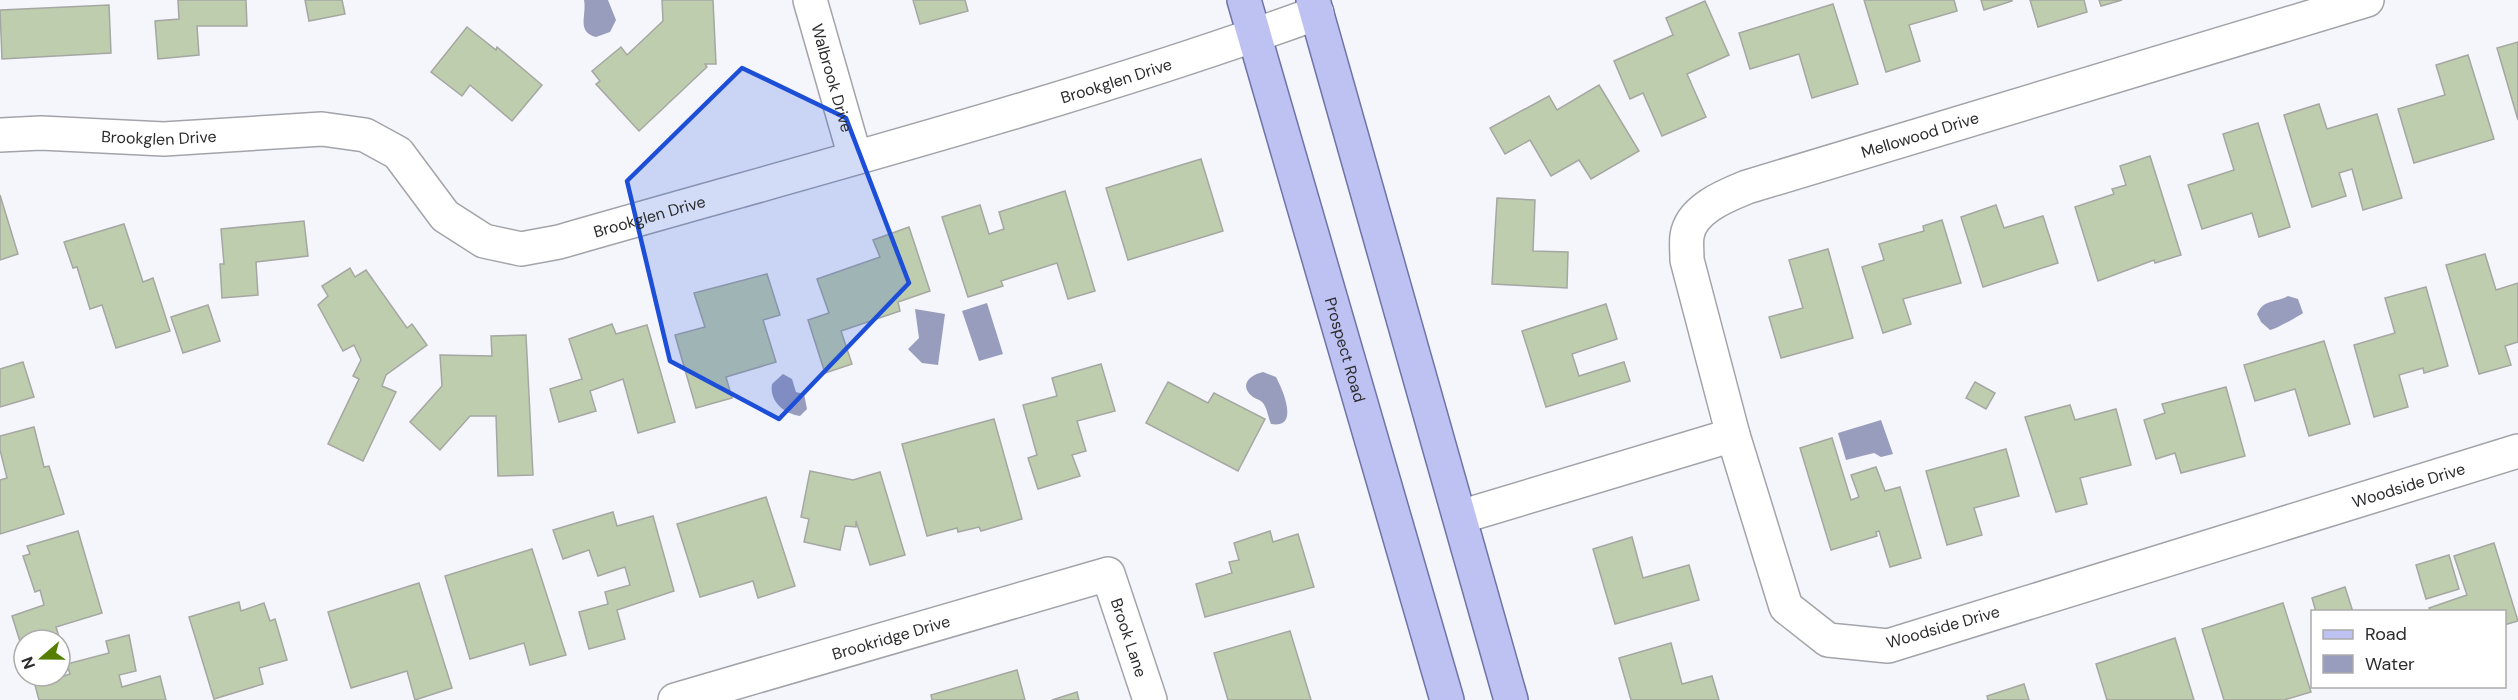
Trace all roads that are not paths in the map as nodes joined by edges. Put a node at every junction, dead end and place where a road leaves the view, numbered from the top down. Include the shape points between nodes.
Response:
1 (810, 0) edge
2 (1244, 0) edge
3 (2367, 0) edge
4 (1315, 6) edge
5 (1254, 35) junction
6 (0, 135) edge
7 (855, 157) junction
8 (1733, 435) junction
9 (2518, 451) edge
10 (1460, 517) junction
11 (1108, 574) joint
12 (675, 700) edge
13 (1150, 700) edge
14 (1448, 700) edge
15 (1511, 700) edge

1 - 7 street, Walbrook Drive
2 - 5 main road, Prospect Road
3 - 8 street, Mellowood Drive via 1747,187 1700,212 1687,234 1687,260
4 - 5 street, Brookglen Drive
4 - 10 main road
5 - 7 street, Brookglen Drive
5 - 14 main road, Prospect Road
6 - 7 street, Brookglen Drive via 164,139 322,129 364,135 398,153 445,216 484,241 521,249 559,242
8 - 9 street, Woodside Drive via 1786,607 1828,640 1888,646
8 - 10 street
10 - 15 main road
11 - 12 street, Brookridge Drive
11 - 13 street, Brook Lane

